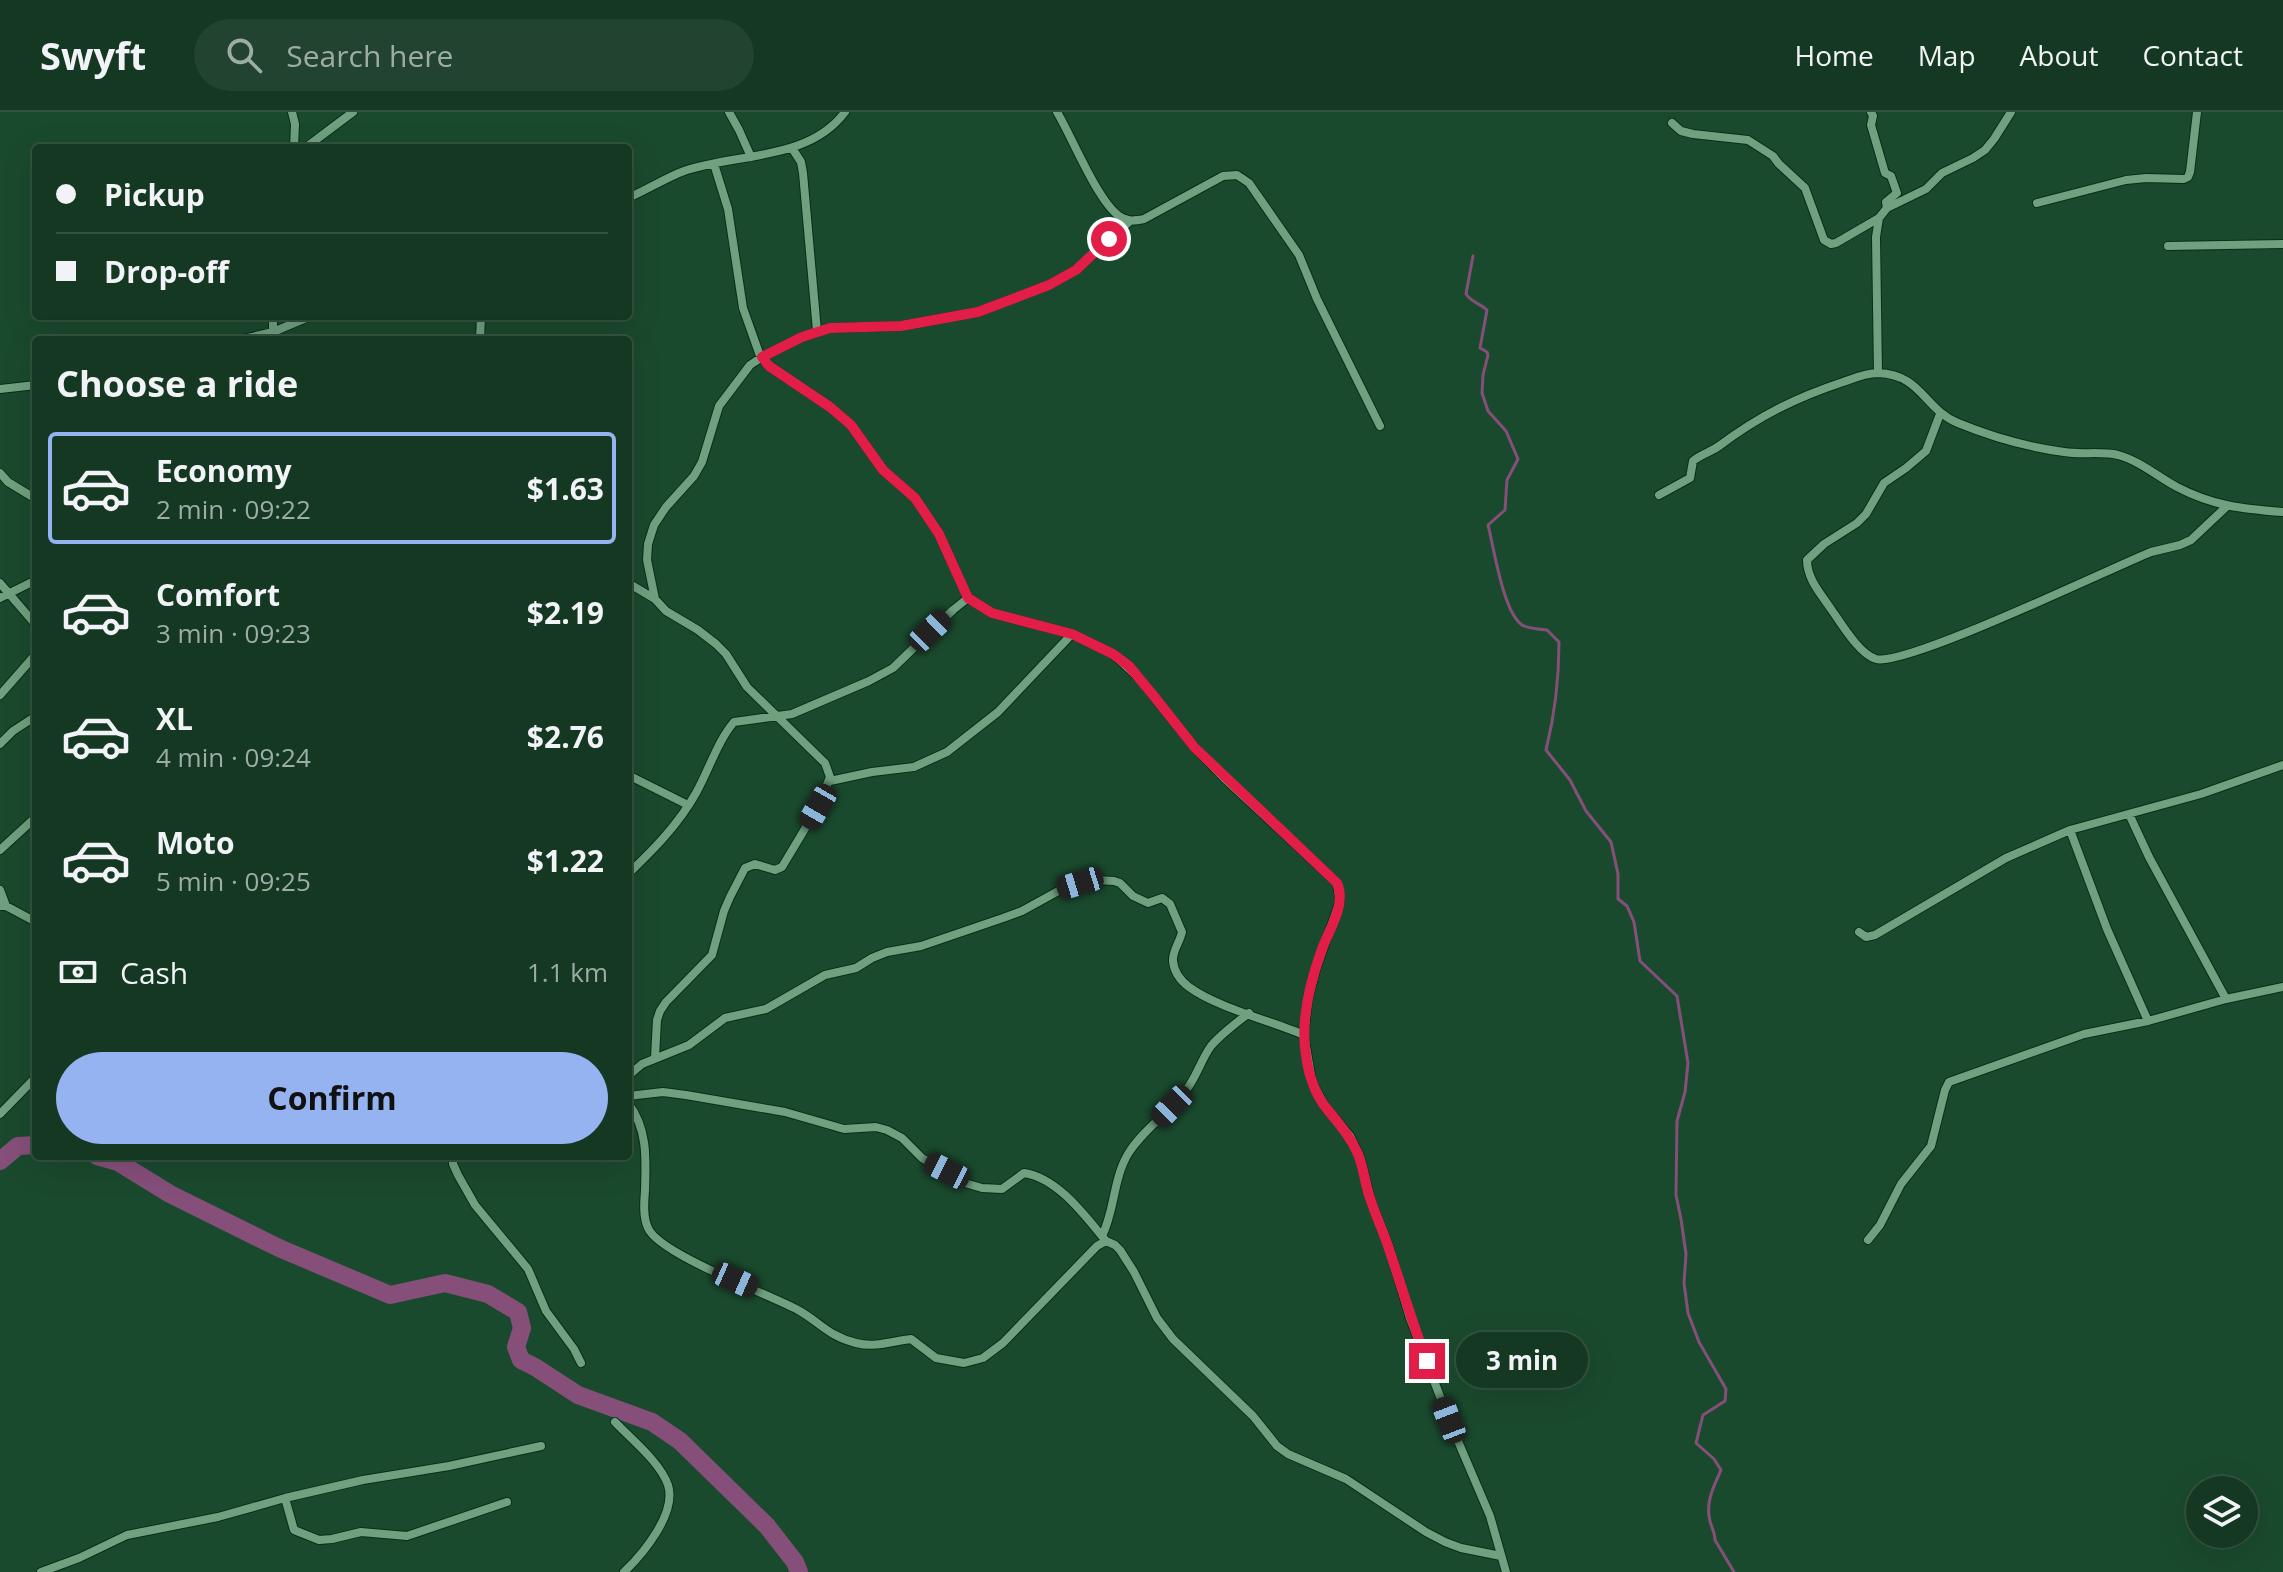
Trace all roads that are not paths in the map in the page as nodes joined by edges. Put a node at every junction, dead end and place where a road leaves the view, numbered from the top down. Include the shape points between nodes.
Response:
1 (292, 112) edge
2 (353, 112) edge
3 (729, 112) edge
4 (845, 112) edge
5 (1057, 112) edge
6 (1871, 112) edge
7 (2011, 112) edge
8 (2197, 112) edge
9 (1672, 123) dead end
10 (294, 144) edge
11 (310, 144) edge
12 (792, 148) junction
13 (751, 157) junction
14 (714, 164) junction
15 (632, 196) edge
16 (2037, 203) dead end
17 (1887, 208) junction
18 (1879, 218) junction
19 (1130, 221) junction
20 (2283, 244) edge
21 (2168, 246) dead end
22 (273, 320) edge
23 (302, 320) edge
24 (817, 331) junction
25 (273, 332) junction
26 (256, 336) edge
27 (762, 357) junction
28 (1878, 373) junction
29 (32, 385) edge
30 (0, 389) edge
31 (1940, 414) junction
32 (1380, 426) dead end
33 (0, 473) edge
34 (1659, 495) dead end
35 (32, 497) edge
36 (2226, 507) junction
37 (2283, 512) edge
38 (32, 582) edge
39 (0, 583) edge
40 (632, 585) edge
41 (11, 594) junction
42 (0, 598) edge
43 (968, 598) junction
44 (655, 599) junction
45 (32, 620) edge
46 (1072, 634) junction
47 (32, 659) edge
48 (0, 695) edge
49 (779, 717) junction
50 (32, 719) edge
51 (0, 744) edge
52 (2283, 765) edge
53 (632, 777) edge
54 (830, 781) junction
55 (688, 805) junction
56 (2129, 814) junction
57 (32, 821) edge
58 (2070, 830) junction
59 (0, 850) edge
60 (632, 870) edge
61 (0, 890) edge
62 (3, 906) edge
63 (32, 920) edge
64 (1859, 932) dead end
65 (2283, 987) edge
66 (2226, 999) junction
67 (1249, 1013) junction
68 (2148, 1021) junction
69 (1304, 1035) junction
70 (655, 1057) junction
71 (632, 1073) edge
72 (32, 1081) edge
73 (632, 1096) edge
74 (632, 1109) edge
75 (0, 1114) edge
76 (454, 1160) edge
77 (1104, 1239) junction
78 (1868, 1240) dead end
79 (581, 1363) dead end
80 (615, 1422) dead end
81 (541, 1446) dead end
82 (285, 1498) junction
83 (507, 1502) dead end
84 (1501, 1556) junction
85 (631, 1570) edge
86 (41, 1572) edge
87 (1506, 1572) edge

1 - 10 street
2 - 11 street
3 - 13 street
4 - 12 street via 825,131
5 - 19 street via 1100,191 1113,210
6 - 17 street via 1885,173 1897,193 1886,202
7 - 17 street via 1985,150
8 - 16 street via 2188,177 2126,180
9 - 18 street via 1693,134 1744,138 1773,156 1805,188 1827,243
12 - 13 street
12 - 24 street via 803,173
13 - 14 street
14 - 15 street via 683,171
14 - 27 street via 728,209 743,308
17 - 18 street
18 - 28 street
19 - 24 street via 1076,270 978,312 901,326
19 - 32 street via 1144,219 1223,176 1237,175 1249,183 1299,255
20 - 21 street
22 - 25 street
23 - 25 street
24 - 27 street
25 - 26 street
27 - 43 street via 851,425 883,470 915,498 939,534
27 - 44 street via 719,406 702,462 654,525 647,560
28 - 31 street via 1914,384
28 - 34 street via 1774,409 1704,452 1693,461 1690,478
29 - 30 street
31 - 36 street via 2030,446 2115,454
31 - 36 street via 1926,451 1884,483 1857,523 1807,560 1812,579 1847,631 1866,654 1878,659 1973,630 2151,552 2180,545
33 - 35 street
36 - 37 street
38 - 41 street
39 - 41 street
40 - 44 street
41 - 42 street
41 - 45 street
43 - 46 street via 992,613
43 - 49 street via 893,668
44 - 49 street via 716,644 747,687
46 - 54 street via 998,712 947,752 914,767
46 - 69 street via 1129,666 1195,748 1337,883 1340,901 1316,969
47 - 48 street
49 - 54 street via 825,763
49 - 55 street via 732,724
50 - 51 street
52 - 56 street
53 - 55 street
54 - 70 street via 782,867 745,868 724,911 712,955 660,1011
55 - 60 street
56 - 58 street
56 - 66 street
57 - 59 street
58 - 64 street via 2006,858 1875,935
58 - 68 street
61 - 62 street
62 - 63 street
65 - 66 street
66 - 68 street
67 - 69 street
67 - 70 street via 1199,993 1180,979 1173,960 1182,932 1170,904 1162,898 1148,903 1120,883 1096,880 1062,889 1003,918 825,975 776,1005 725,1018 689,1045
67 - 77 street via 1211,1046 1194,1080 1128,1154
68 - 78 street via 2084,1034 1949,1082 1931,1146
69 - 84 street via 1312,1082 1360,1157 1410,1318 1490,1516
70 - 71 street
72 - 75 street
73 - 77 street via 663,1092 785,1112 844,1129 876,1127 902,1138 922,1158 969,1185 996,1190 1024,1173 1036,1175 1071,1202
74 - 77 street via 644,1141 644,1207 652,1234 686,1258 798,1310 842,1339 877,1346 911,1339 936,1358 964,1363 983,1358
76 - 79 street via 475,1205 528,1269 546,1311
77 - 84 street via 1120,1250 1173,1339 1277,1446 1346,1479 1445,1542
80 - 85 street via 668,1485 666,1514
81 - 82 street
82 - 83 street via 294,1530 326,1540 361,1532 407,1536
82 - 86 street via 127,1535
84 - 87 street

